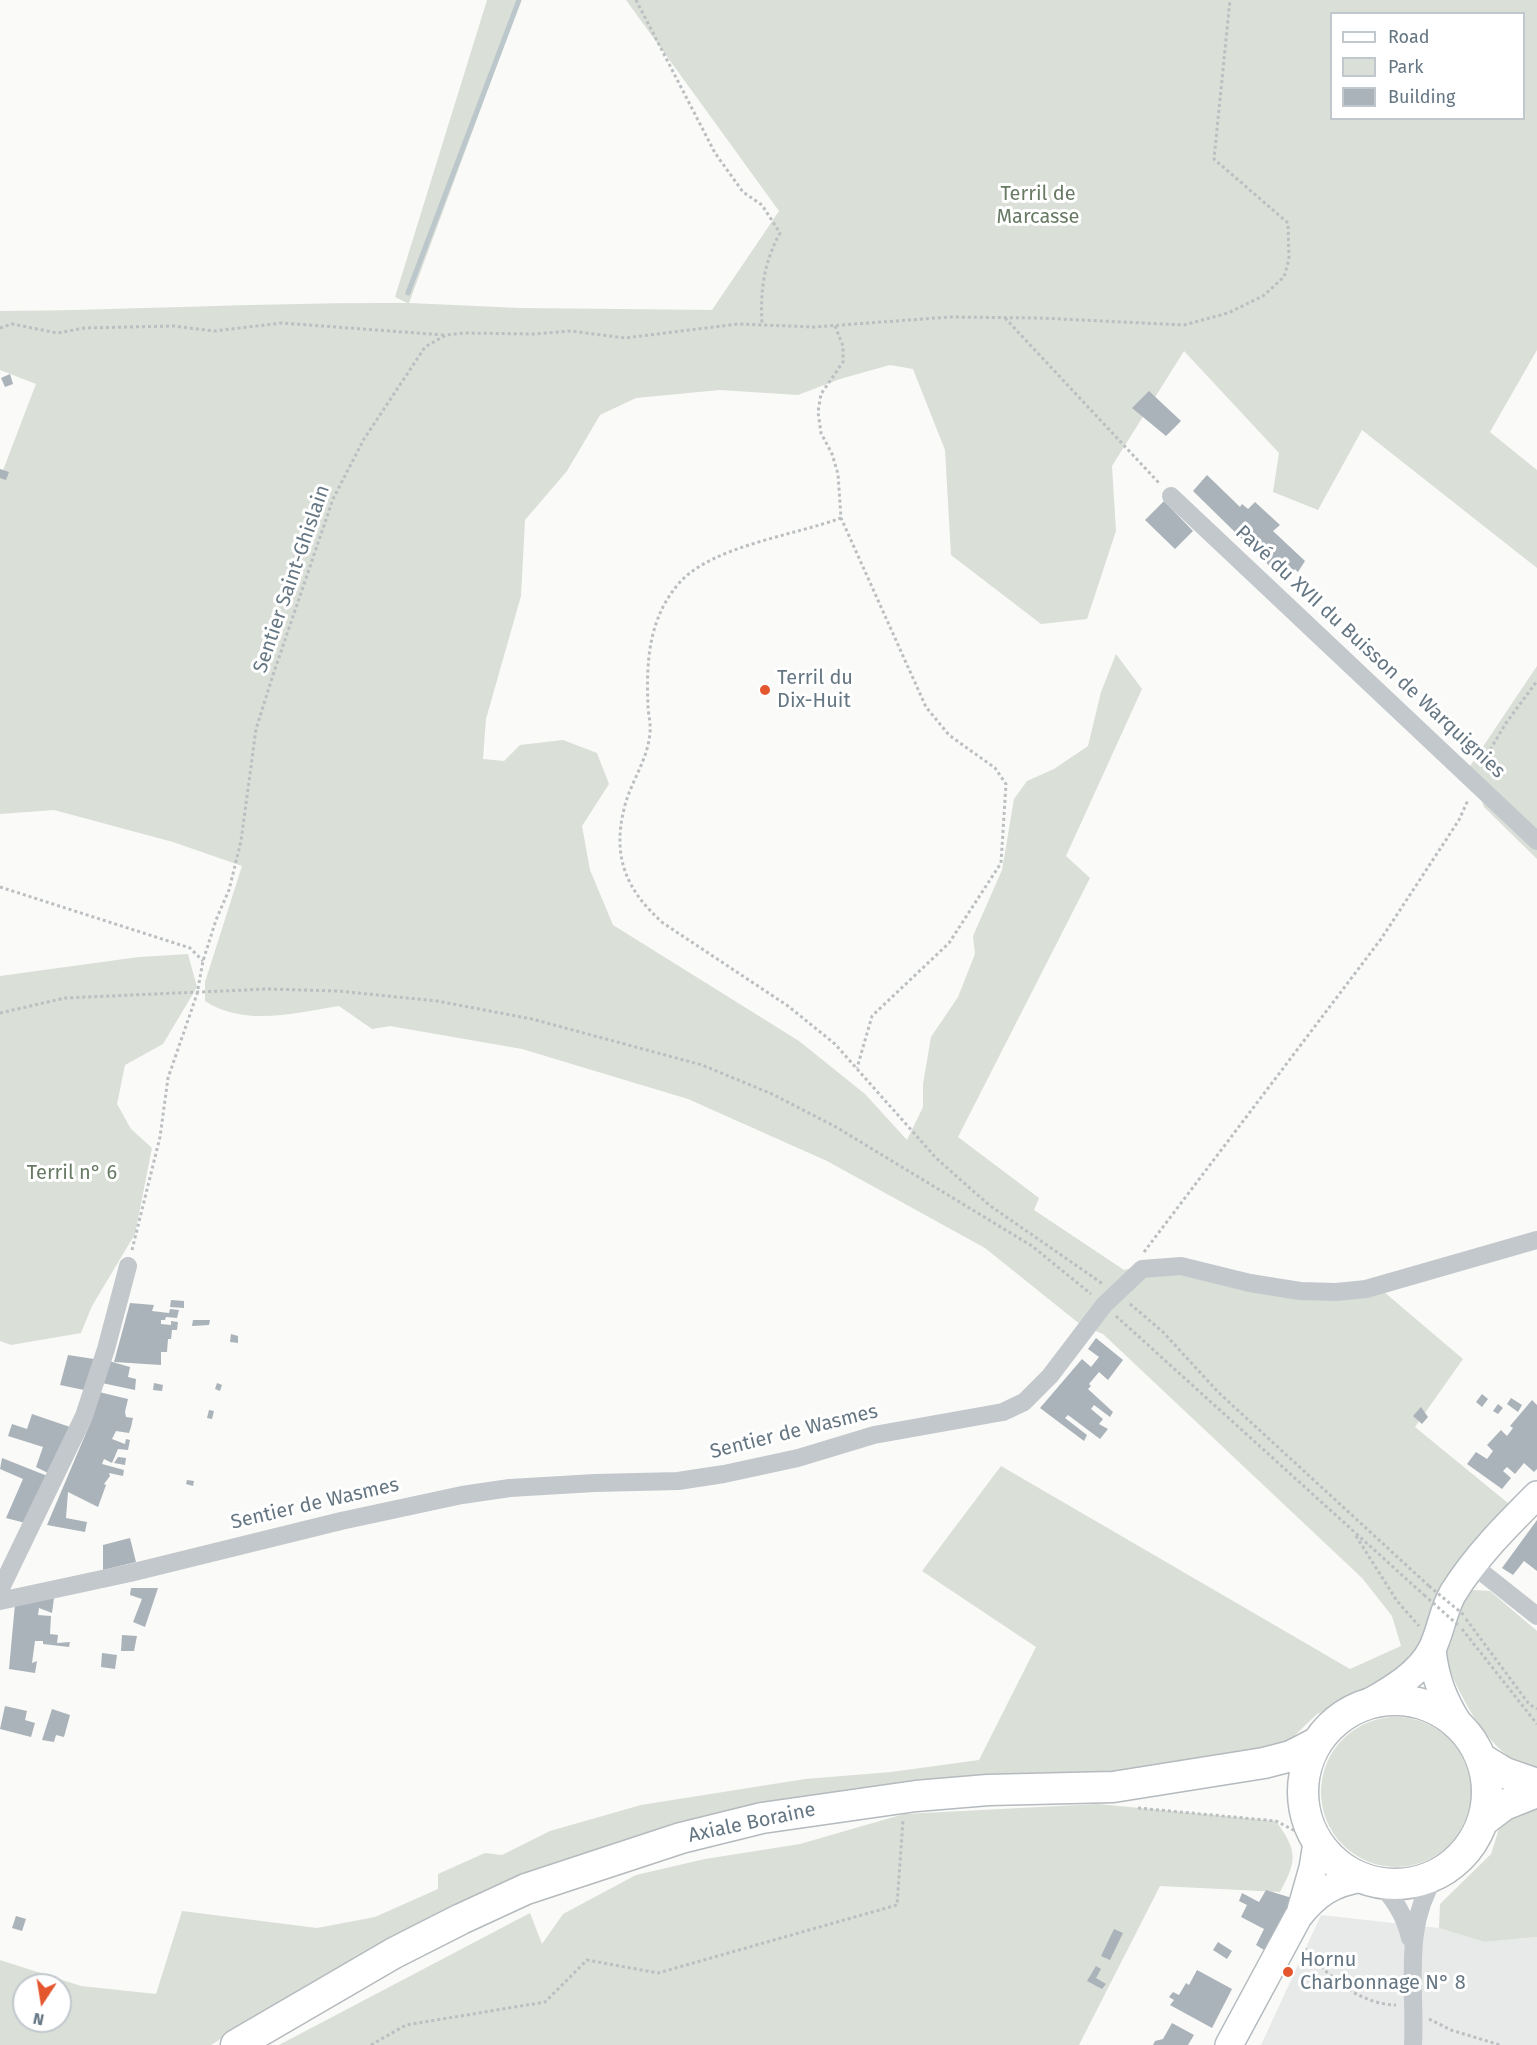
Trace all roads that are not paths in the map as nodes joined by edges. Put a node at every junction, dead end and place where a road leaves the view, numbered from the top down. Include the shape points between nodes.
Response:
1 (1171, 496) road end
2 (1537, 842) edge
3 (1537, 1240) edge
4 (128, 1266) road end
5 (1537, 1495) edge
6 (1474, 1566) junction
7 (0, 1590) edge
8 (0, 1601) edge
9 (1537, 1616) edge
10 (1432, 1650) junction
11 (1370, 1702) junction
12 (1458, 1723) junction
13 (1316, 1743) junction
14 (1482, 1759) junction
15 (1236, 1768) junction
16 (1537, 1785) edge
17 (1537, 1792) edge
18 (1302, 1803) junction
19 (1483, 1821) junction
20 (1317, 1843) junction
21 (1436, 1875) junction
22 (1371, 1881) junction
23 (1294, 1924) junction
24 (1412, 1946) junction
25 (236, 2045) edge
26 (1229, 2045) edge
27 (1413, 2045) edge

1 - 2 street, Pavé du XVII du Buisson de Warquignies
3 - 8 street, Sentier de Wasmes via 1366,1289 1336,1292 1270,1286 1181,1266 1142,1269 1110,1299 1050,1376 1024,1402 1003,1412 874,1435 798,1458 712,1476 510,1488 451,1497
4 - 7 street via 84,1416
5 - 6 street via 1498,1533
6 - 9 street
6 - 10 street via 1453,1594
10 - 11 street via 1394,1689
10 - 12 street via 1435,1676
11 - 12 main road via 1401,1699 1431,1706
11 - 13 main road via 1331,1724
12 - 14 main road
13 - 15 main road via 1291,1755
13 - 18 main road via 1302,1782
14 - 16 main road
14 - 19 main road via 1488,1790
15 - 18 main road, Axiale Boraine via 1261,1774
15 - 25 main road, Axiale Boraine via 1113,1787 988,1790 836,1806 762,1818 681,1838 526,1889 470,1915 394,1953
17 - 19 main road via 1504,1805
18 - 20 main road
19 - 21 main road via 1465,1853
20 - 22 main road via 1337,1864
20 - 23 street via 1307,1893
21 - 22 main road via 1409,1884
21 - 24 street via 1415,1921
22 - 23 street via 1343,1882 1325,1889 1310,1901
22 - 24 street via 1401,1912
23 - 26 street
24 - 27 street

